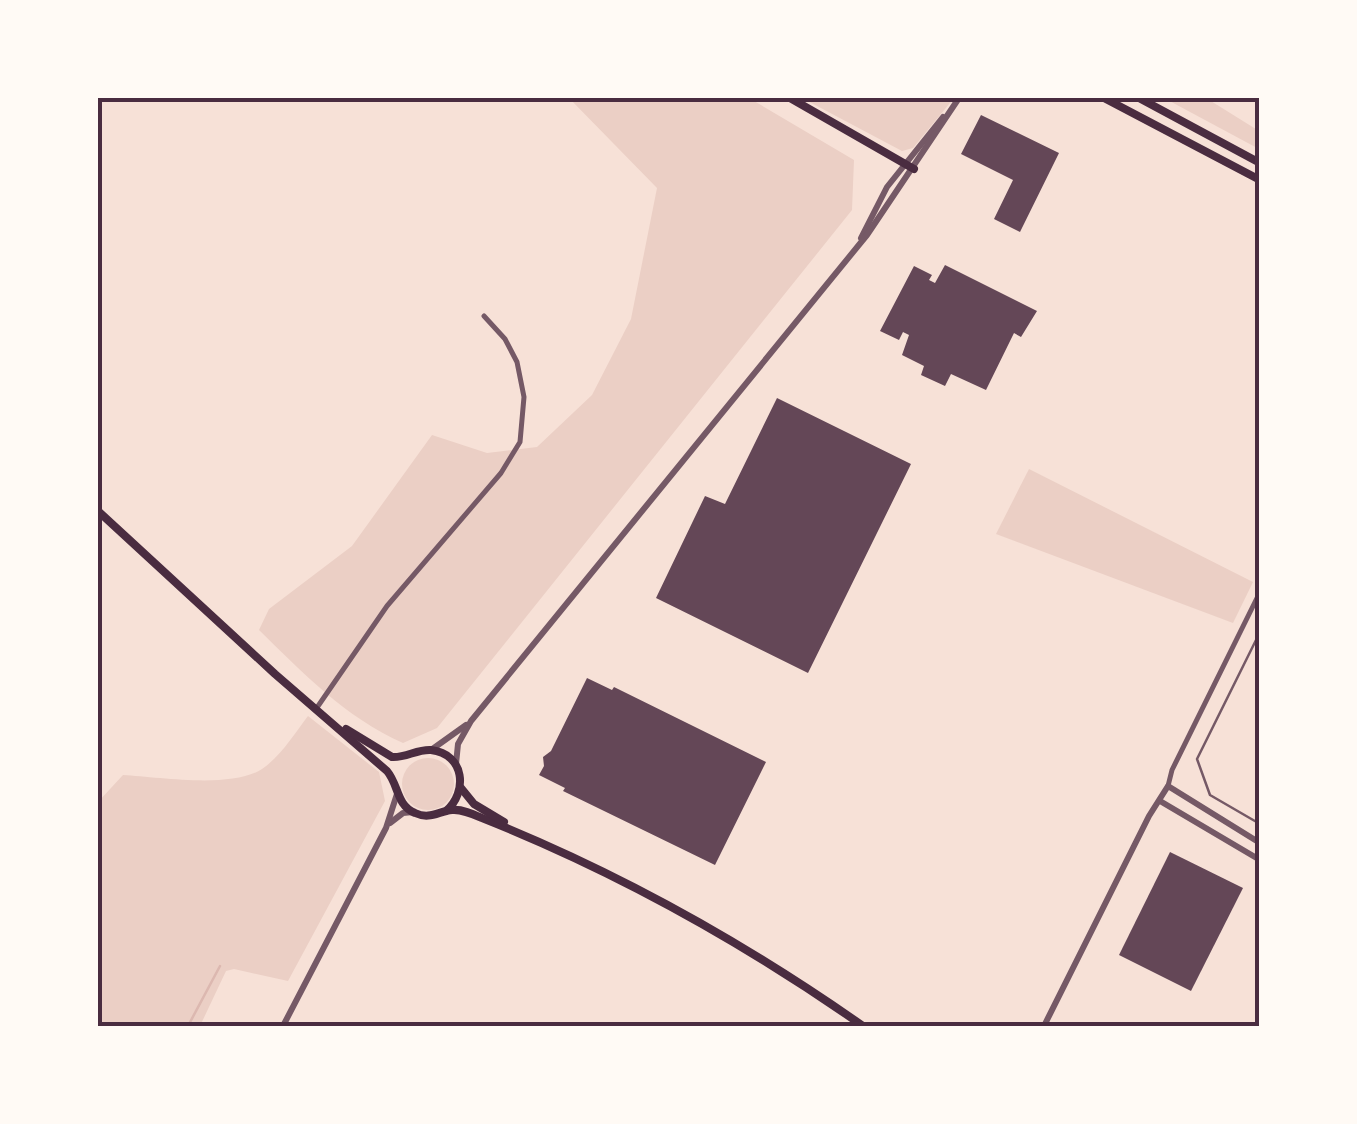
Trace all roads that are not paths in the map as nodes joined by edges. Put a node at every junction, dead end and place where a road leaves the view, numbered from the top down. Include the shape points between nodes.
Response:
1 (790, 98) edge
2 (1104, 98) edge
3 (1139, 98) edge
4 (905, 162) junction
5 (1260, 162) edge
6 (914, 168) junction
7 (1260, 180) edge
8 (850, 256) junction
9 (484, 316) dead end
10 (98, 511) edge
11 (1260, 592) edge
12 (1260, 632) edge
13 (316, 709) junction
14 (325, 716) junction
15 (471, 721) junction
16 (430, 750) junction
17 (410, 755) junction
18 (456, 766) junction
19 (395, 783) junction
20 (1168, 786) junction
21 (461, 788) junction
22 (397, 794) junction
23 (1160, 801) junction
24 (412, 812) junction
25 (444, 812) junction
26 (1260, 824) edge
27 (386, 828) junction
28 (531, 838) junction
29 (1260, 842) edge
30 (1260, 860) edge
31 (282, 1026) edge
32 (863, 1026) edge
33 (1044, 1026) edge

1 - 4 main road
2 - 7 main road
3 - 5 main road
4 - 6 main road
4 - 6 street via 959,98
4 - 8 street
6 - 8 street
8 - 15 street
9 - 13 street via 517,362 524,396 520,442 387,606
10 - 13 main road
11 - 20 street
12 - 26 lane via 1197,759 1210,795
13 - 14 main road
14 - 17 main road via 388,755
14 - 19 main road
15 - 16 street
15 - 18 street via 458,744
16 - 17 main road
16 - 18 main road
17 - 19 main road
18 - 21 main road
19 - 22 main road
20 - 23 street
20 - 29 street
21 - 25 main road
21 - 28 main road via 474,804
22 - 24 main road
22 - 27 street
23 - 30 street
23 - 33 street
24 - 25 main road
24 - 27 street
25 - 28 main road via 467,812
27 - 31 street
28 - 32 main road via 707,930

